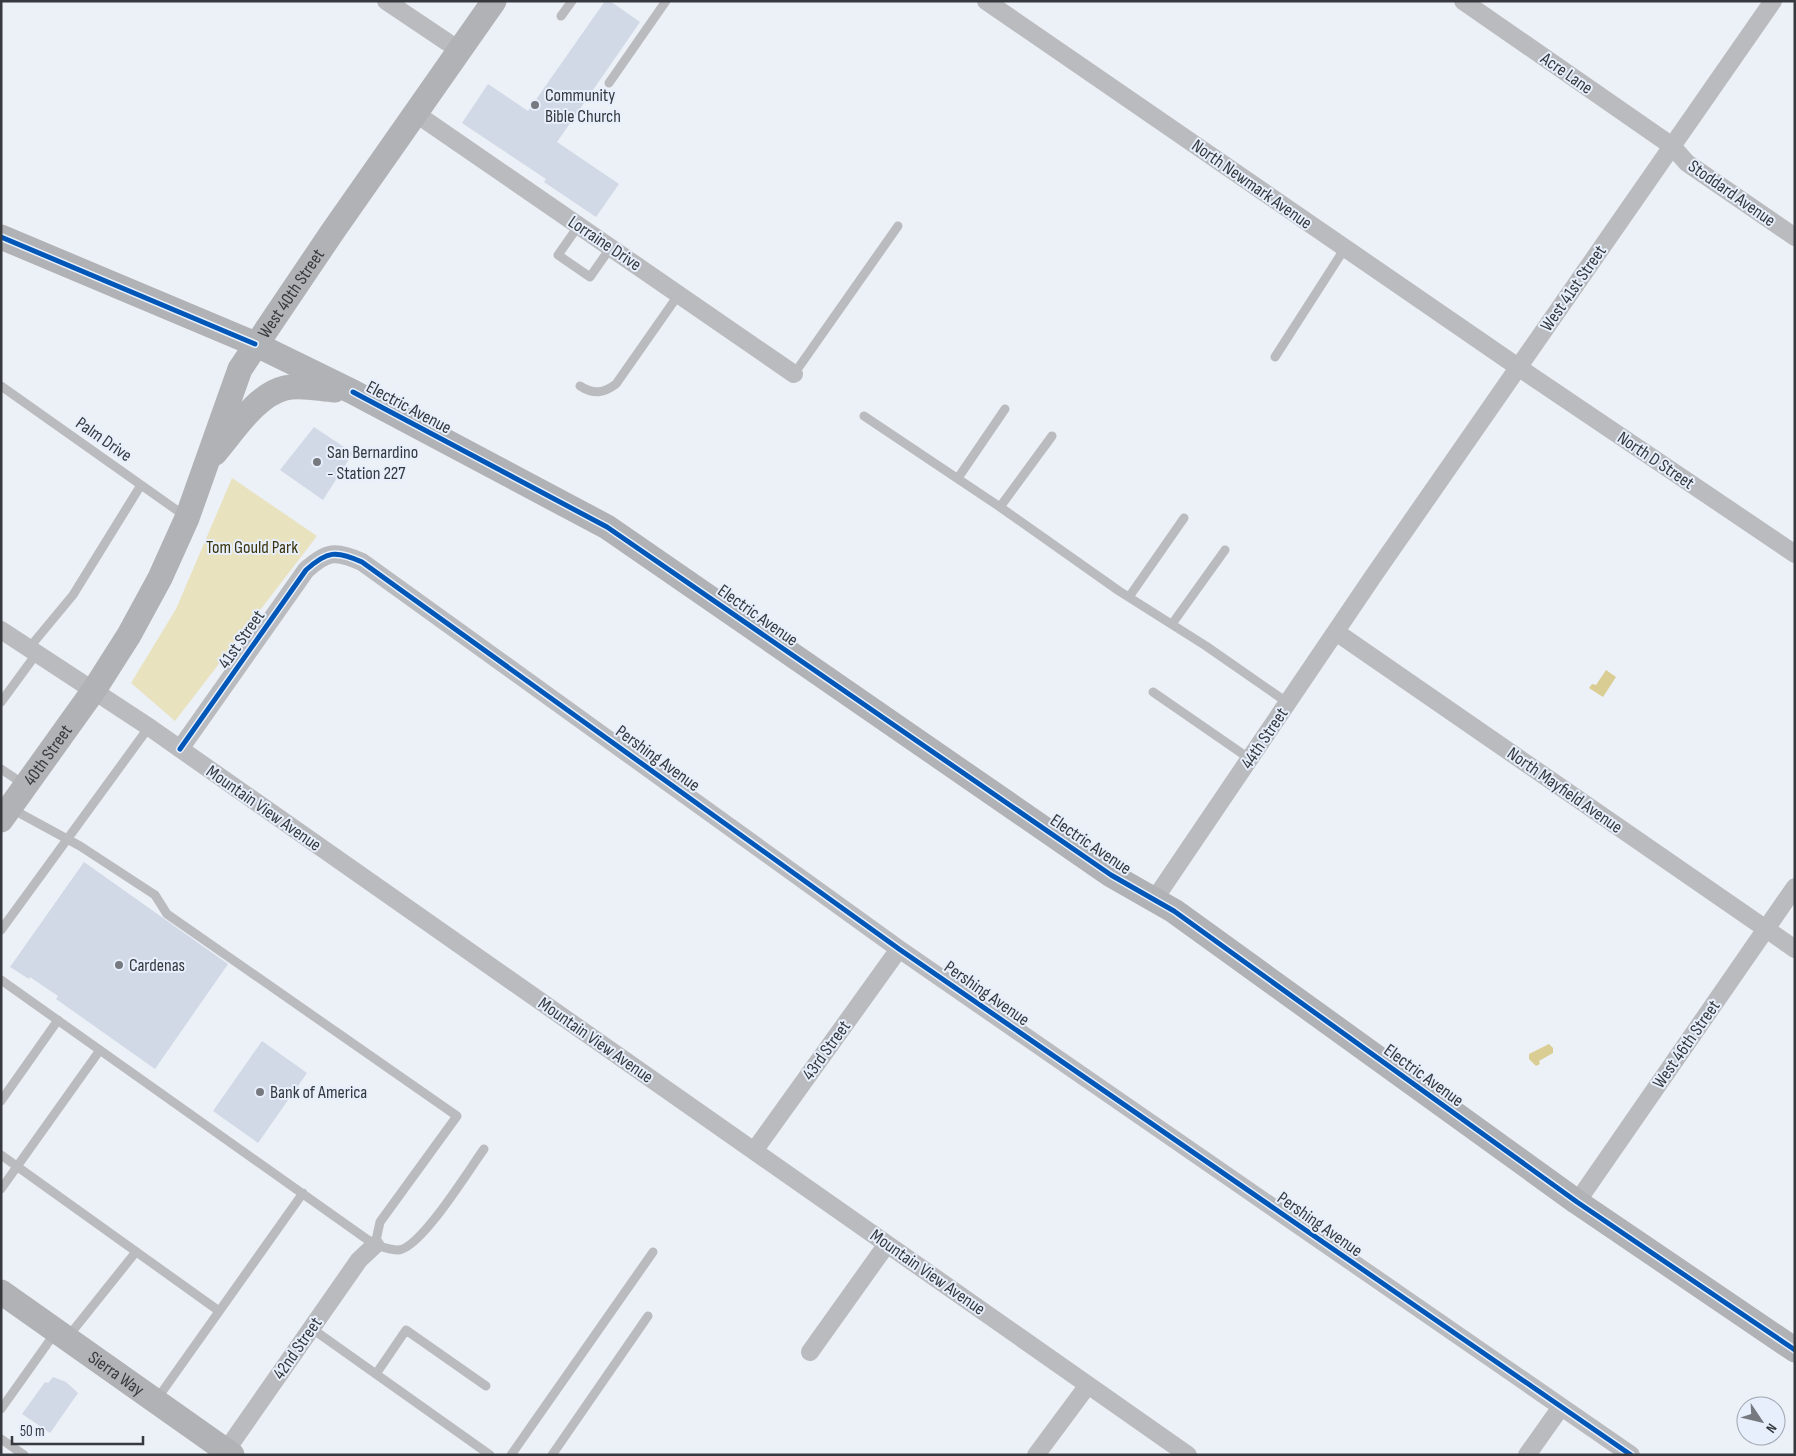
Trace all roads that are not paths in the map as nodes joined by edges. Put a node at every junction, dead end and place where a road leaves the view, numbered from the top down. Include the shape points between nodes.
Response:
1 (386, 1) edge
2 (494, 1) edge
3 (572, 1) edge
4 (666, 1) edge
5 (986, 1) edge
6 (1463, 1) edge
7 (1773, 1) edge
8 (561, 16) dead end
9 (459, 50) junction
10 (609, 83) dead end
11 (415, 113) junction
12 (1672, 146) junction
13 (579, 226) junction
14 (898, 226) dead end
15 (1, 237) edge
16 (1795, 237) edge
17 (611, 247) junction
18 (1345, 248) junction
19 (679, 294) junction
20 (255, 344) junction
21 (1275, 358) dead end
22 (1518, 367) junction
23 (794, 374) joint
24 (1, 386) edge
25 (580, 386) dead end
26 (353, 392) junction
27 (1005, 409) dead end
28 (864, 416) dead end
29 (1052, 436) dead end
30 (207, 463) junction
31 (958, 478) junction
32 (141, 485) junction
33 (1000, 507) junction
34 (187, 518) junction
35 (1184, 518) dead end
36 (1225, 550) dead end
37 (332, 553) joint
38 (1795, 554) edge
39 (1374, 575) joint
40 (1129, 597) junction
41 (1172, 624) junction
42 (1, 630) edge
43 (1336, 632) junction
44 (33, 650) junction
45 (94, 690) junction
46 (1153, 692) dead end
47 (1, 702) edge
48 (1288, 703) junction
49 (149, 727) junction
50 (180, 749) junction
51 (1250, 759) junction
52 (1, 769) edge
53 (25, 786) junction
54 (6, 814) edge
55 (67, 838) junction
56 (1795, 887) edge
57 (1154, 900) junction
58 (1766, 929) junction
59 (1, 930) edge
60 (898, 949) junction
61 (1795, 949) edge
62 (1, 980) edge
63 (58, 1020) junction
64 (100, 1050) junction
65 (3, 1096) edge
66 (484, 1149) dead end
67 (754, 1151) junction
68 (1, 1155) edge
69 (17, 1167) junction
70 (1, 1189) edge
71 (303, 1193) junction
72 (1577, 1202) junction
73 (887, 1244) junction
74 (375, 1245) junction
75 (653, 1252) dead end
76 (135, 1253) junction
77 (1, 1292) edge
78 (219, 1311) junction
79 (648, 1316) dead end
80 (311, 1328) junction
81 (61, 1334) junction
82 (1795, 1350) edge
83 (810, 1352) dead end
84 (376, 1374) junction
85 (1088, 1385) junction
86 (486, 1386) dead end
87 (156, 1401) junction
88 (1561, 1407) junction
89 (1, 1409) edge
90 (1, 1439) edge
91 (227, 1453) edge
92 (24, 1455) edge
93 (490, 1455) edge
94 (511, 1455) edge
95 (552, 1455) edge
96 (1036, 1455) edge
97 (1188, 1455) edge
98 (1527, 1455) edge
99 (1631, 1455) edge

1 - 9 street
2 - 9 main road, West 40th Street
3 - 8 lane
4 - 10 lane
5 - 18 street, North Newmark Avenue
6 - 12 street, Acre Lane
7 - 12 street, West 41st Street
9 - 11 main road, West 40th Street
11 - 13 street, Lorraine Drive
11 - 20 main road, West 40th Street
12 - 16 street, Stoddard Avenue via 1687,163
12 - 22 street, West 41st Street
13 - 17 street, Lorraine Drive
13 - 17 lane via 558,256 590,277
14 - 23 lane
15 - 20 main road, Electric Avenue
17 - 19 street, Lorraine Drive
18 - 21 lane
18 - 22 street, North Newmark Avenue
19 - 23 street, Lorraine Drive
19 - 25 lane via 616,384 605,392 593,392
20 - 26 main road, Electric Avenue
20 - 30 main road, West 40th Street via 240,369
22 - 38 street, North D Street
22 - 39 street, West 41st Street
24 - 32 lane, Palm Drive
26 - 30 main road via 296,386 273,392 257,405
26 - 57 main road, Electric Avenue via 607,527 1103,869
27 - 31 lane
28 - 31 lane
29 - 33 lane
30 - 34 main road, West 40th Street
31 - 33 lane
32 - 34 lane, Palm Drive
32 - 44 lane via 73,595
33 - 40 lane
34 - 45 main road, West 40th Street via 160,578
35 - 40 lane
36 - 41 lane
37 - 50 street, 41st Street via 306,570
37 - 60 street, Pershing Avenue via 362,562
39 - 43 street, 44th Street
40 - 41 lane
41 - 48 lane
42 - 44 street, Mountain View Avenue
43 - 48 street, 44th Street
43 - 58 street, North Mayfield Avenue
44 - 45 street, Mountain View Avenue
44 - 47 lane
45 - 49 street, Mountain View Avenue
45 - 53 main road, 40th Street
46 - 51 lane
48 - 51 street, 44th Street
49 - 50 street, Mountain View Avenue
49 - 55 lane
50 - 67 street, Mountain View Avenue
51 - 57 street, 44th Street
52 - 53 lane
53 - 54 main road, 40th Street
54 - 55 lane
55 - 59 lane
55 - 74 lane via 154,894 167,914 457,1116 380,1222
56 - 58 street, West 46th Street
57 - 72 main road, Electric Avenue via 1174,911
58 - 61 street, North Mayfield Avenue
58 - 72 street, West 46th Street
60 - 67 street, 43rd Street
60 - 88 street, Pershing Avenue
62 - 63 lane
63 - 64 lane
63 - 65 lane
64 - 69 lane
64 - 71 lane
66 - 74 lane via 426,1231 410,1246 398,1250
67 - 73 street, Mountain View Avenue
68 - 69 lane
69 - 70 lane
69 - 76 lane
71 - 74 lane
71 - 78 lane
72 - 82 main road, Electric Avenue
73 - 83 street
73 - 85 street, Mountain View Avenue
74 - 80 street, 42nd Street via 359,1260
75 - 94 lane
76 - 78 lane
76 - 81 lane
77 - 81 main road, Sierra Way
78 - 87 lane
79 - 95 lane
80 - 84 lane
80 - 91 street, 42nd Street
81 - 87 main road, Sierra Way
81 - 89 lane
84 - 86 lane via 406,1330
84 - 93 lane
85 - 96 street
85 - 97 street, Mountain View Avenue
87 - 91 main road, Sierra Way
88 - 98 street
88 - 99 street, Pershing Avenue
90 - 92 lane

